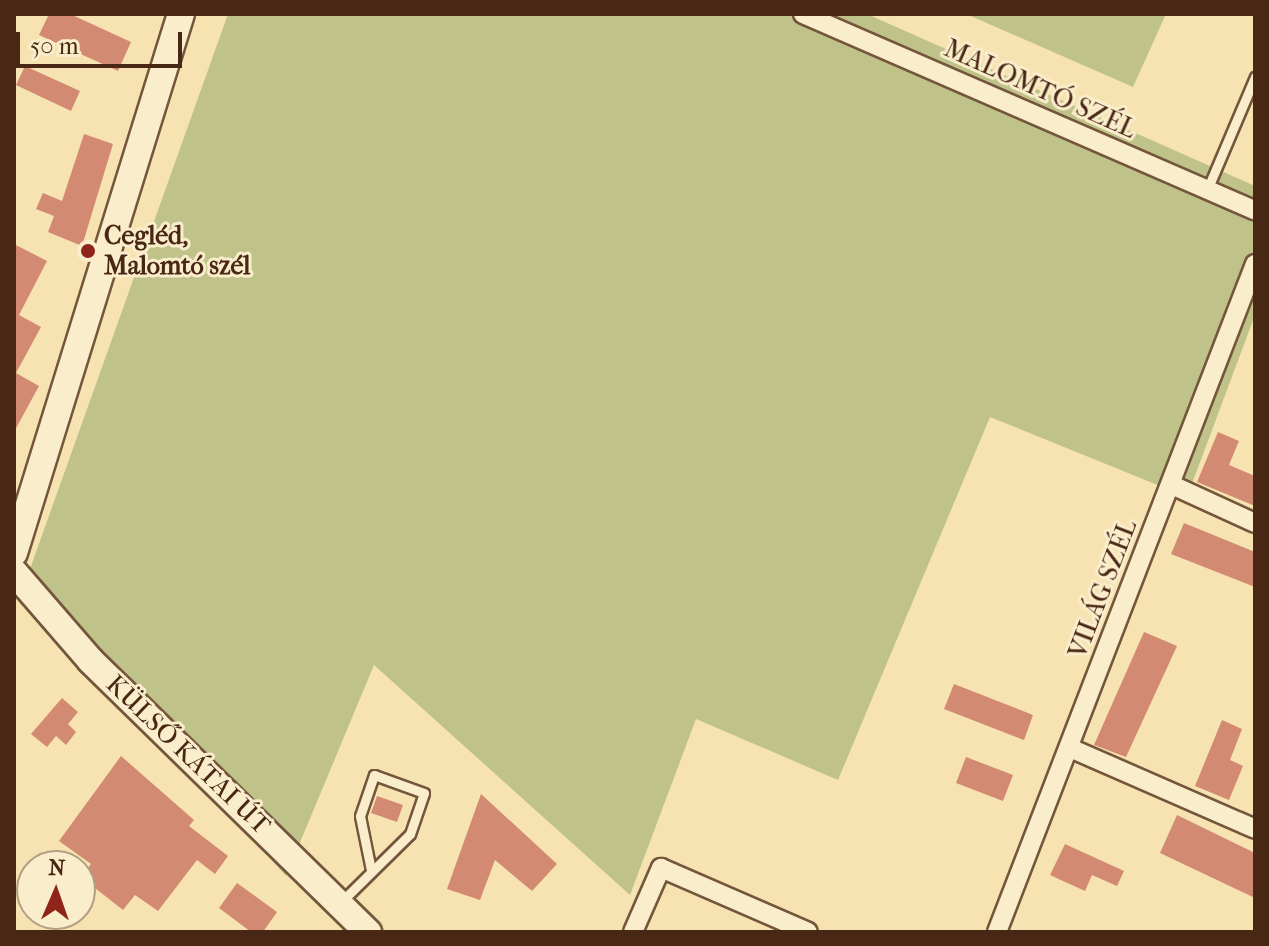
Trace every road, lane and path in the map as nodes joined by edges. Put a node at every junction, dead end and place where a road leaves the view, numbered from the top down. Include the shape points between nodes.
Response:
1 (181, 14) edge
2 (803, 14) edge
3 (842, 22) edge
4 (1255, 77) edge
5 (1207, 190) junction
6 (1255, 211) edge
7 (1255, 264) edge
8 (1172, 485) junction
9 (1255, 523) edge
10 (14, 553) edge
11 (14, 572) edge
12 (1070, 748) junction
13 (1255, 829) edge
14 (371, 870) junction
15 (339, 904) junction
16 (368, 932) edge
17 (633, 932) edge
18 (808, 932) edge
19 (997, 932) edge

1 - 10 main road
2 - 3 street, MALOMTÓ SZÉL
3 - 5 street, MALOMTÓ SZÉL
4 - 5 lane
5 - 6 street, MALOMTÓ SZÉL
7 - 8 street, VILÁG SZÉL
8 - 9 street
8 - 12 street, VILÁG SZÉL
11 - 15 main road, KÜLSŐ KÁTAI ÚT via 91,661
12 - 13 street
12 - 19 street, VILÁG SZÉL
14 - 14 lane via 410,834 424,793 374,775 360,816
14 - 15 lane
15 - 16 main road, KÜLSŐ KÁTAI ÚT
17 - 18 street via 661,868

